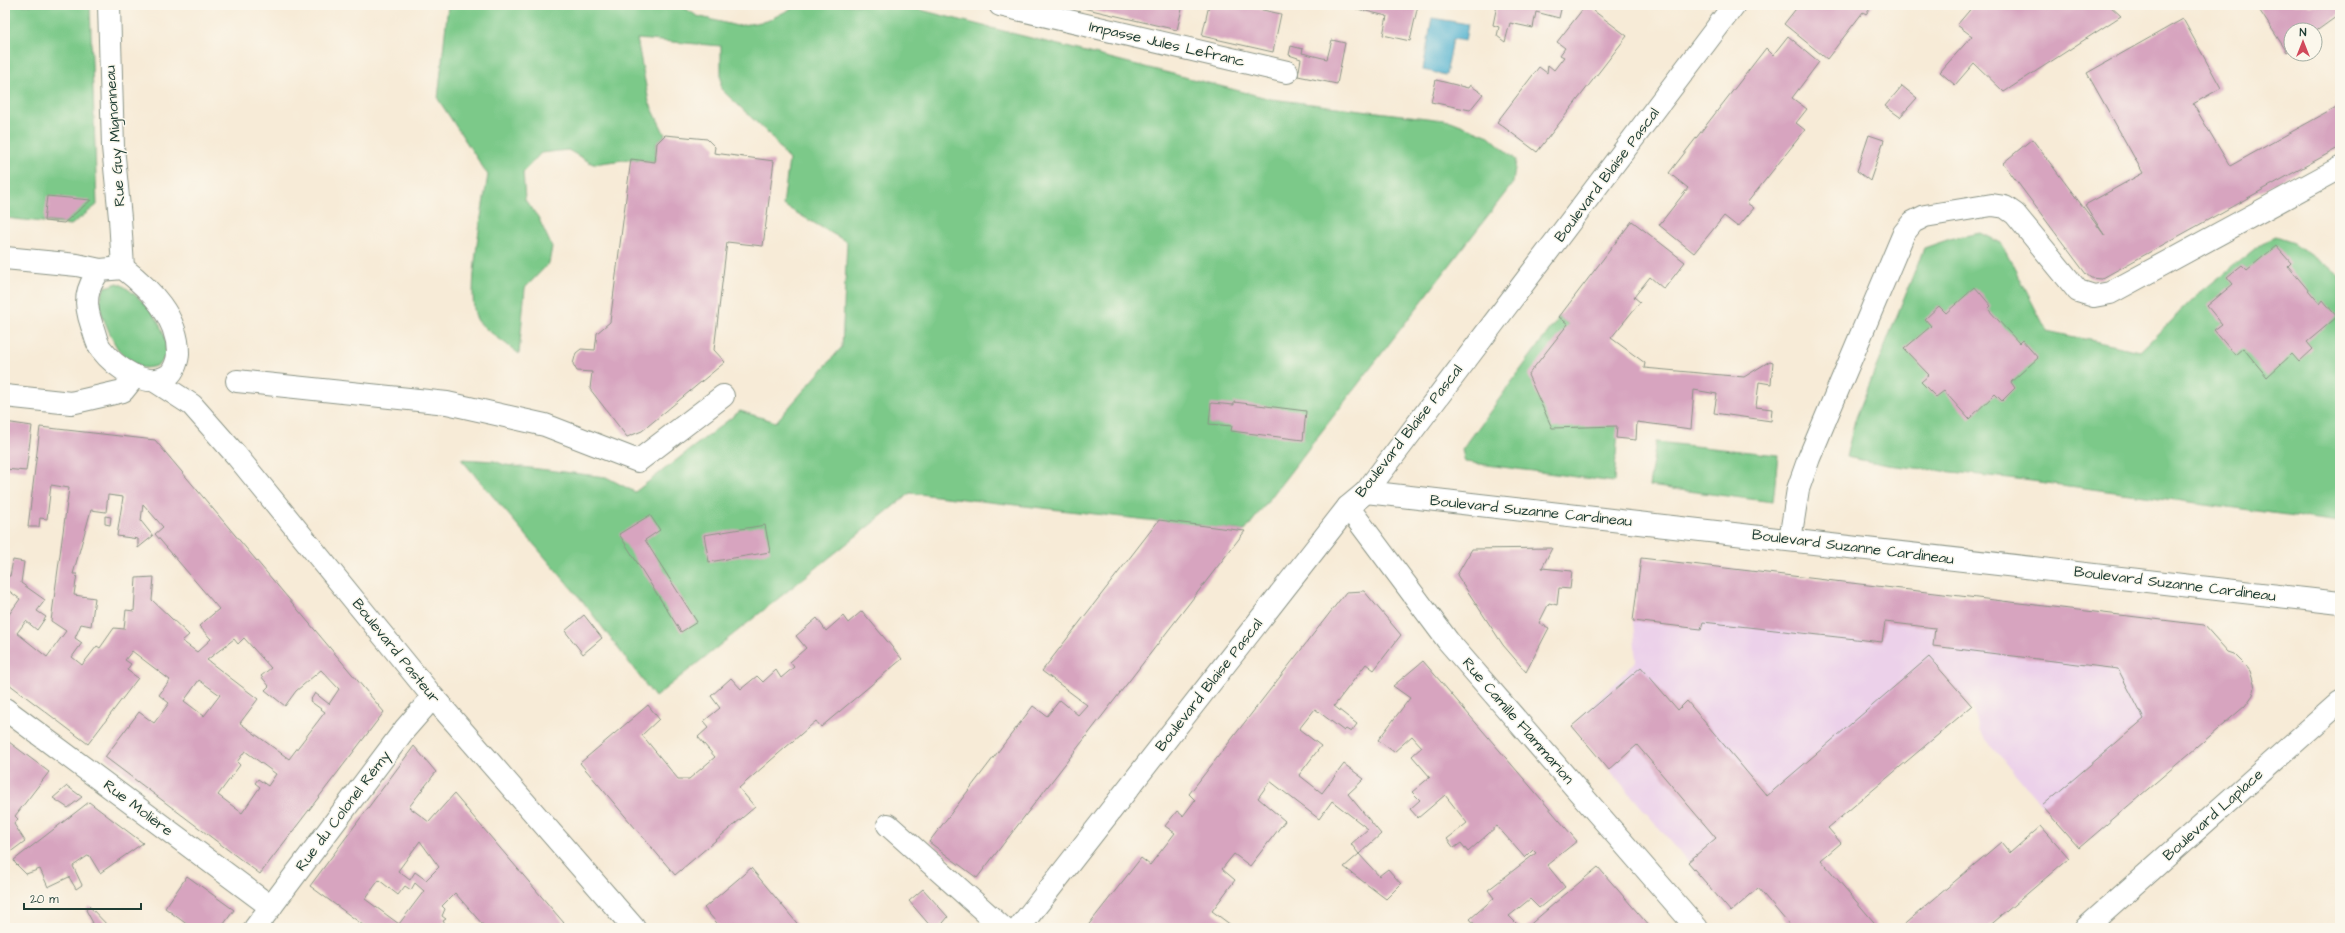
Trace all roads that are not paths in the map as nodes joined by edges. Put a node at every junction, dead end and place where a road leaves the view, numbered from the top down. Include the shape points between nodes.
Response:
1 (109, 5) edge
2 (1000, 5) edge
3 (1734, 5) edge
4 (1287, 72) dead end
5 (2340, 168) edge
6 (5, 258) edge
7 (122, 268) junction
8 (100, 270) junction
9 (145, 378) junction
10 (237, 380) dead end
11 (5, 396) edge
12 (723, 396) dead end
13 (1366, 492) junction
14 (1348, 507) junction
15 (1790, 540) junction
16 (2340, 603) edge
17 (433, 697) junction
18 (2340, 702) edge
19 (5, 709) edge
20 (888, 825) dead end
21 (271, 907) junction
22 (1029, 924) edge
23 (255, 928) edge
24 (634, 928) edge
25 (1003, 928) edge
26 (1697, 928) edge
27 (2086, 928) edge

1 - 7 street, Rue Guy Mignonneau via 113,147
2 - 4 street, Impasse Jules Lefranc
3 - 13 street, Boulevard Blaise Pascal
5 - 15 street via 2110,293 2094,296 2078,291 2016,214 2005,207 1992,205 1925,216 1913,222 1904,233 1809,458 1798,489
6 - 8 street via 77,265
7 - 8 street
7 - 9 street via 137,279 167,313 178,340 178,360 169,375
8 - 9 street via 90,283 86,298 90,320 100,348 117,365
9 - 11 street via 123,391 71,403
9 - 17 street, Boulevard Pasteur via 192,405
10 - 12 street via 447,403 545,425 638,461
13 - 14 street, Boulevard Blaise Pascal
13 - 15 street, Boulevard Suzanne Cardineau
14 - 22 street, Boulevard Blaise Pascal
14 - 26 street, Rue Camille Flammarion via 1448,641
15 - 16 street, Boulevard Suzanne Cardineau
17 - 21 street, Rue du Colonel Rémy via 405,728
17 - 24 street, Boulevard Pasteur
18 - 27 street, Boulevard Laplace
19 - 21 street, Rue Molière
20 - 25 street
21 - 23 street, Rue du Colonel Rémy

